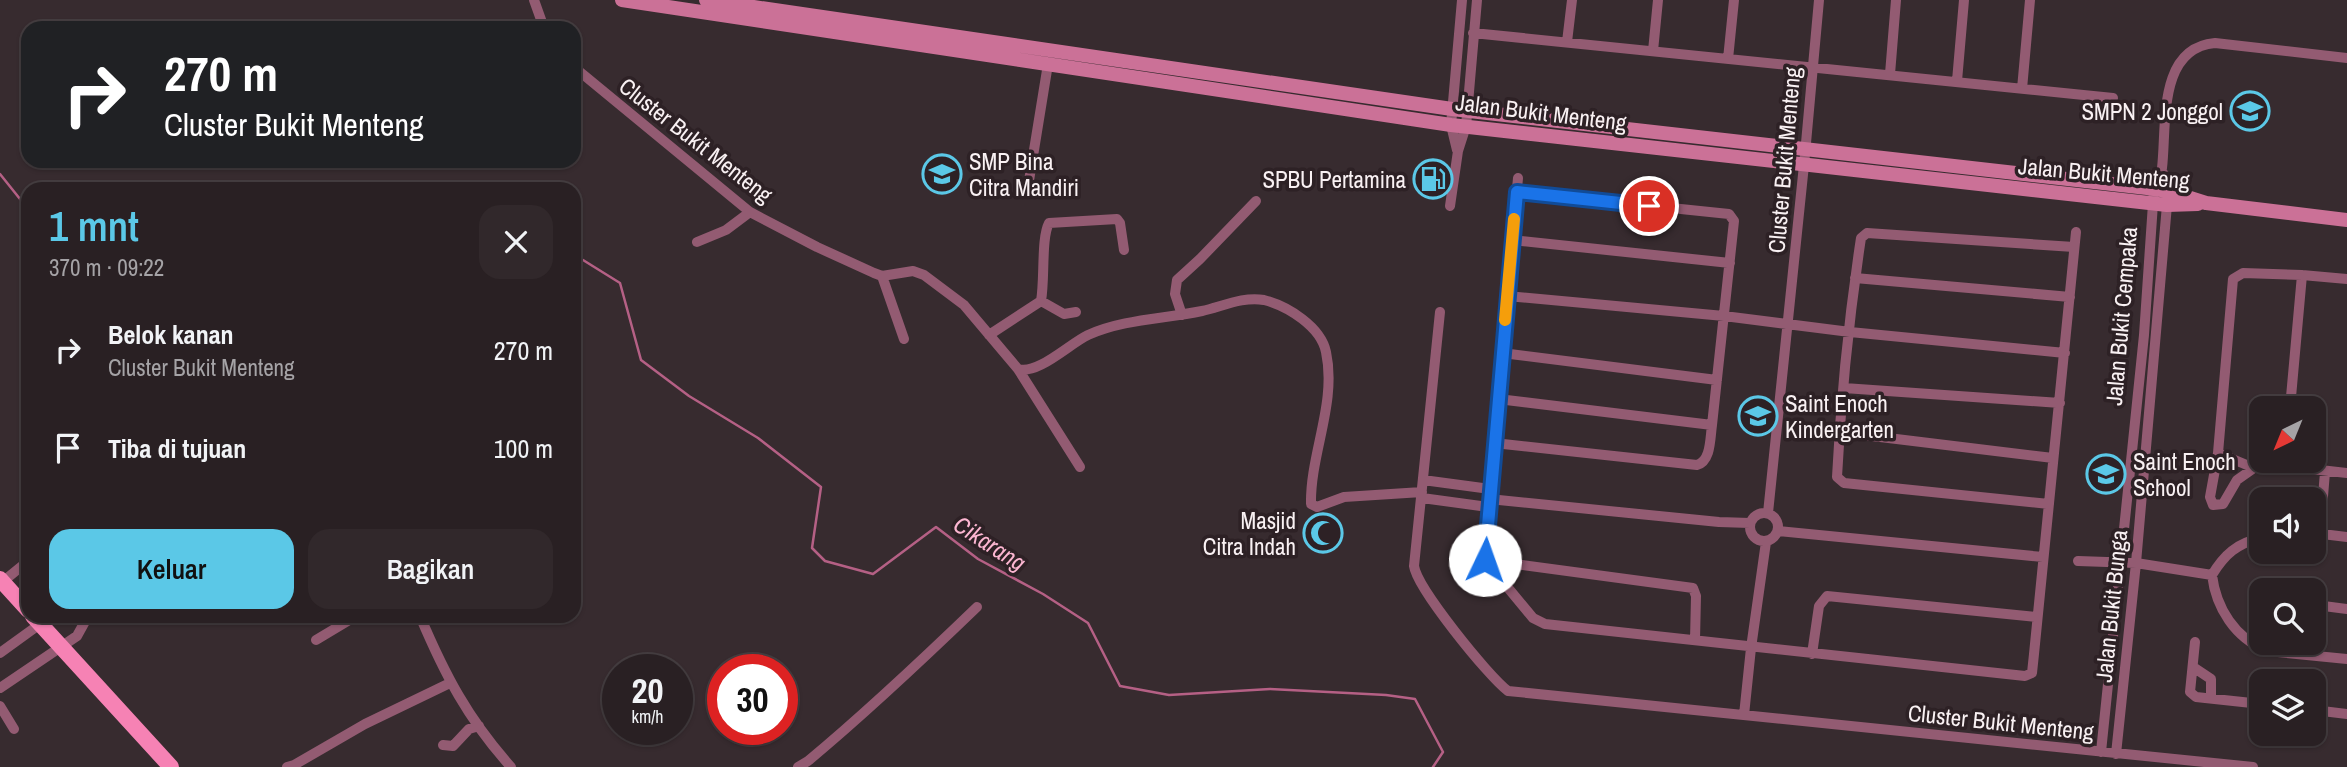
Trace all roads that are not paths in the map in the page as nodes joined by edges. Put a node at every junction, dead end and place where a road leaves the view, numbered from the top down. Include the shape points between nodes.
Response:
1 (534, 0) edge
2 (622, 0) edge
3 (706, 0) edge
4 (1462, 0) edge
5 (1477, 0) edge
6 (1572, 0) edge
7 (1658, 0) edge
8 (1734, 0) edge
9 (1819, 0) edge
10 (1896, 0) edge
11 (1964, 0) edge
12 (2030, 0) edge
13 (542, 21) edge
14 (1474, 33) junction
15 (1567, 42) junction
16 (1653, 51) junction
17 (2347, 58) edge
18 (1728, 59) junction
19 (1048, 64) junction
20 (1812, 67) junction
21 (581, 73) edge
22 (1890, 74) junction
23 (1957, 82) junction
24 (2022, 89) junction
25 (2113, 98) dead end
26 (1452, 108) junction
27 (1468, 111) junction
28 (1451, 125) junction
29 (1466, 126) junction
30 (1458, 150) junction
31 (1805, 150) junction
32 (1804, 166) junction
33 (1518, 178) dead end
34 (1517, 192) junction
35 (1027, 193) dead end
36 (2161, 197) junction
37 (1256, 201) dead end
38 (1450, 206) dead end
39 (750, 212) junction
40 (2347, 220) edge
41 (2076, 232) dead end
42 (1512, 240) junction
43 (698, 242) dead end
44 (2074, 247) junction
45 (1124, 250) dead end
46 (1730, 263) junction
47 (2302, 275) junction
48 (882, 276) junction
49 (1855, 278) junction
50 (2347, 279) edge
51 (1507, 296) junction
52 (2070, 296) junction
53 (1041, 300) junction
54 (1076, 312) dead end
55 (1440, 312) dead end
56 (1182, 315) junction
57 (1724, 316) junction
58 (1787, 323) junction
59 (1850, 332) junction
60 (989, 335) junction
61 (2144, 335) junction
62 (2156, 336) junction
63 (904, 339) dead end
64 (2065, 353) junction
65 (1502, 354) junction
66 (1018, 369) junction
67 (1717, 380) junction
68 (1844, 388) junction
69 (2291, 396) edge
70 (1498, 399) junction
71 (2060, 403) junction
72 (1712, 425) junction
73 (1839, 432) junction
74 (2133, 433) junction
75 (2146, 434) junction
76 (1494, 443) junction
77 (2218, 453) junction
78 (2053, 458) junction
79 (2249, 466) edge
80 (1080, 467) dead end
81 (2249, 472) edge
82 (2326, 472) edge
83 (2347, 473) edge
84 (1423, 480) junction
85 (1422, 495) junction
86 (1489, 498) junction
87 (2049, 504) junction
88 (1768, 513) junction
89 (1750, 523) junction
90 (1778, 531) junction
91 (2326, 534) edge
92 (2347, 537) edge
93 (1766, 542) junction
94 (2249, 542) edge
95 (2043, 557) junction
96 (1485, 560) junction
97 (2078, 561) dead end
98 (2120, 562) junction
99 (2136, 563) junction
100 (21, 566) edge
101 (2212, 575) junction
102 (1, 582) edge
103 (21, 603) edge
104 (2326, 606) edge
105 (977, 607) dead end
106 (2347, 609) edge
107 (2037, 617) junction
108 (34, 623) edge
109 (40, 623) edge
110 (84, 623) edge
111 (344, 623) edge
112 (423, 623) edge
113 (316, 640) dead end
114 (1695, 640) junction
115 (2195, 642) dead end
116 (62, 647) junction
117 (1751, 648) junction
118 (0, 653) edge
119 (1812, 654) junction
120 (2347, 659) edge
121 (2193, 667) junction
122 (450, 683) junction
123 (0, 688) edge
124 (2211, 698) junction
125 (2249, 703) edge
126 (0, 706) edge
127 (2326, 711) edge
128 (2347, 713) edge
129 (1744, 715) junction
130 (479, 726) junction
131 (14, 729) dead end
132 (443, 745) dead end
133 (2101, 752) junction
134 (2116, 754) junction
135 (170, 767) edge
136 (287, 767) edge
137 (511, 767) edge
138 (798, 767) edge
139 (2253, 767) edge

1 - 13 street
2 - 19 street, Jalan Bukit Menteng
3 - 26 street, Jalan Bukit Menteng
4 - 26 street
5 - 14 street
6 - 15 street
7 - 16 street
8 - 18 street
9 - 20 street, Cluster Bukit Menteng
10 - 22 street
11 - 23 street
12 - 24 street
14 - 15 street
14 - 27 street
15 - 16 street
16 - 18 street
17 - 36 street, Jalan Bukit Cempaka via 2215,43 2201,44 2189,52 2174,72
18 - 20 street
19 - 28 street, Jalan Bukit Menteng
19 - 35 street
20 - 22 street
20 - 31 street, Cluster Bukit Menteng
21 - 39 street, Cluster Bukit Menteng
22 - 23 street
23 - 24 street
24 - 25 street
26 - 27 street, Jalan Bukit Menteng
26 - 28 street
27 - 29 street
27 - 31 street, Jalan Bukit Menteng
28 - 29 street, Jalan Bukit Menteng
28 - 30 street
29 - 30 street
29 - 32 street, Jalan Bukit Menteng
30 - 38 street
31 - 32 street, Cluster Bukit Menteng
31 - 36 street, Jalan Bukit Menteng
32 - 36 street, Jalan Bukit Menteng
32 - 58 street, Cluster Bukit Menteng
33 - 34 street
34 - 42 street
34 - 46 street, Cluster Bukit Menteng via 1729,214 1734,221
36 - 40 street, Jalan Bukit Menteng
36 - 61 street, Jalan Bukit Cempaka
36 - 62 street, Jalan Bukit Bunga
37 - 56 street via 1177,280 1175,294
39 - 43 street via 726,230
39 - 48 street, Cluster Bukit Menteng
41 - 44 street, Cluster Bukit Menteng
42 - 46 street
42 - 51 street
44 - 49 street via 1867,233 1861,238
44 - 52 street, Cluster Bukit Menteng
45 - 53 street via 1117,219 1049,223
46 - 57 street, Cluster Bukit Menteng
47 - 50 street
47 - 69 street
47 - 77 street via 2243,273 2233,279
48 - 60 street via 920,273 964,305
48 - 63 street
49 - 52 street
49 - 59 street
51 - 57 street
51 - 65 street
52 - 64 street, Cluster Bukit Menteng
53 - 54 street via 1064,314
53 - 60 street
55 - 84 street, Cluster Bukit Menteng
56 - 66 street via 1136,321 1088,335 1032,370
56 - 85 street via 1262,299 1283,307 1321,336 1329,388 1310,501 1314,507 1344,497
57 - 58 street
57 - 67 street, Cluster Bukit Menteng
58 - 59 street
58 - 88 street, Cluster Bukit Menteng
59 - 64 street
59 - 68 street
60 - 66 street
61 - 62 street
61 - 74 street, Jalan Bukit Cempaka
62 - 75 street, Jalan Bukit Bunga
64 - 71 street, Cluster Bukit Menteng
65 - 67 street
65 - 70 street
66 - 80 street
67 - 72 street, Cluster Bukit Menteng
68 - 71 street
68 - 73 street
70 - 72 street
70 - 76 street
71 - 78 street, Cluster Bukit Menteng
72 - 76 street, Cluster Bukit Menteng via 1707,457 1697,465
73 - 78 street
73 - 87 street via 1837,477 1844,483
74 - 75 street
74 - 98 street, Jalan Bukit Cempaka
75 - 99 street, Jalan Bukit Bunga
76 - 86 street
77 - 79 street
77 - 81 street via 2210,497 2213,505 2223,505 2237,480
78 - 87 street, Cluster Bukit Menteng
82 - 83 street
84 - 85 street, Cluster Bukit Menteng
84 - 86 street
85 - 86 street
85 - 129 street, Cluster Bukit Menteng via 1415,575 1505,690
86 - 89 street
86 - 96 street
87 - 95 street, Cluster Bukit Menteng
88 - 89 street via 1757,514
88 - 90 street via 1777,520
89 - 93 street via 1752,534
90 - 93 street
90 - 95 street
91 - 92 street
93 - 117 street
94 - 101 street via 2225,555
95 - 107 street, Cluster Bukit Menteng
96 - 114 street, Cluster Bukit Menteng via 1538,622
96 - 114 street via 1693,588
97 - 98 street
98 - 99 street
98 - 133 street, Jalan Bukit Cempaka
99 - 101 street
99 - 134 street, Jalan Bukit Bunga
100 - 102 street
101 - 120 street via 2221,610 2255,646
102 - 103 main road
104 - 106 street
105 - 138 street via 866,712
107 - 119 street via 1827,596 1819,606
107 - 119 street, Cluster Bukit Menteng via 2029,676
108 - 118 street
109 - 116 main road
110 - 116 street via 79,634
111 - 113 street
112 - 122 street
114 - 117 street, Cluster Bukit Menteng
115 - 121 street
116 - 123 street
116 - 135 main road
117 - 119 street, Cluster Bukit Menteng
117 - 129 street
121 - 124 street via 2211,679
121 - 124 street via 2190,692
122 - 130 street
122 - 136 street
124 - 125 street
126 - 131 street
127 - 128 street
129 - 133 street, Cluster Bukit Menteng
130 - 132 street via 469,729 453,746
130 - 137 street
133 - 134 street, Cluster Bukit Menteng
134 - 139 street, Cluster Bukit Menteng

